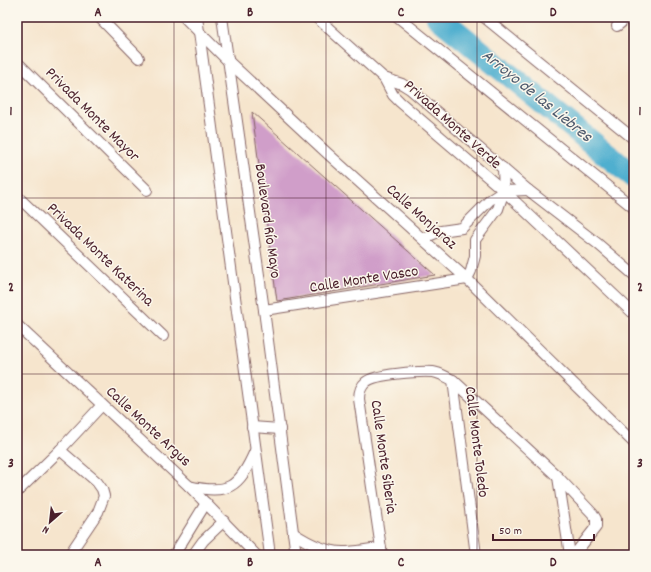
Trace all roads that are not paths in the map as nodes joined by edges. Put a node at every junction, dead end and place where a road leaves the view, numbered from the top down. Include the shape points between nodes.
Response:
1 (99, 17) edge
2 (184, 17) edge
3 (197, 17) edge
4 (222, 17) edge
5 (316, 17) edge
6 (398, 17) edge
7 (484, 17) edge
8 (628, 17) edge
9 (616, 26) dead end
10 (198, 31) junction
11 (139, 58) dead end
12 (228, 61) junction
13 (17, 62) edge
14 (384, 78) junction
15 (634, 139) edge
16 (503, 168) junction
17 (147, 190) dead end
18 (528, 190) junction
19 (504, 191) junction
20 (17, 196) edge
21 (634, 208) edge
22 (462, 228) junction
23 (424, 238) junction
24 (475, 240) junction
25 (634, 275) edge
26 (467, 279) junction
27 (264, 310) junction
28 (634, 314) edge
29 (17, 325) edge
30 (163, 336) dead end
31 (453, 380) junction
32 (102, 405) junction
33 (252, 427) junction
34 (280, 429) junction
35 (634, 443) edge
36 (60, 450) junction
37 (255, 451) junction
38 (558, 477) junction
39 (189, 486) junction
40 (17, 492) edge
41 (206, 502) junction
42 (224, 520) junction
43 (294, 533) junction
44 (381, 552) edge
45 (69, 555) edge
46 (174, 555) edge
47 (193, 555) edge
48 (256, 555) edge
49 (270, 555) edge
50 (296, 555) edge
51 (476, 555) edge
52 (570, 555) edge
53 (574, 555) edge

1 - 11 street
2 - 10 street, Calle Monjaraz
3 - 10 street
4 - 12 street, Boulevard Río Mayo
5 - 14 street, Privada Monte Verde
6 - 21 street
7 - 15 street
8 - 9 street
10 - 12 street, Calle Monjaraz
10 - 33 street
12 - 23 street, Calle Monjaraz
12 - 27 street, Boulevard Río Mayo
13 - 17 street, Privada Monte Mayor
14 - 16 street, Privada Monte Verde via 402,84 410,90
14 - 19 street, Privada Monte Verde via 400,102
16 - 18 street, Privada Monte Verde
16 - 19 street, Privada Monte Verde
18 - 19 street, Privada Monte Verde
18 - 25 street, Privada Monte Verde
19 - 22 street, Privada Monte Verde via 490,200
19 - 24 street, Privada Monte Verde via 498,209
19 - 28 street, Privada Monte Verde
20 - 30 street, Privada Monte Katerina
22 - 23 street via 441,231
22 - 24 street via 470,232
23 - 26 street, Calle Monjaraz
24 - 26 street via 475,256
26 - 27 street, Calle Monte Vasco
26 - 35 street, Calle Monjaraz
27 - 34 street, Boulevard Río Mayo
29 - 32 street, Calle Monte Argus
31 - 38 street, Calle Monte Siberia
31 - 44 street, Calle Monte Siberia via 429,372 382,376 365,382 359,392
31 - 51 street, Calle Monte Toledo
32 - 36 street
32 - 39 street, Calle Monte Argus
33 - 34 street
33 - 37 street
34 - 43 street, Boulevard Río Mayo
36 - 40 street
36 - 45 street via 97,482 104,496 98,512
37 - 39 street via 241,478 229,487 216,490
37 - 49 street
38 - 52 street
38 - 53 street, Calle Monte Siberia via 596,519 596,527
39 - 41 street, Calle Monte Argus
41 - 42 street, Calle Monte Argus
41 - 46 street
42 - 47 street
42 - 48 street, Calle Monte Argus
43 - 44 street via 304,541 329,550
43 - 50 street, Boulevard Río Mayo

